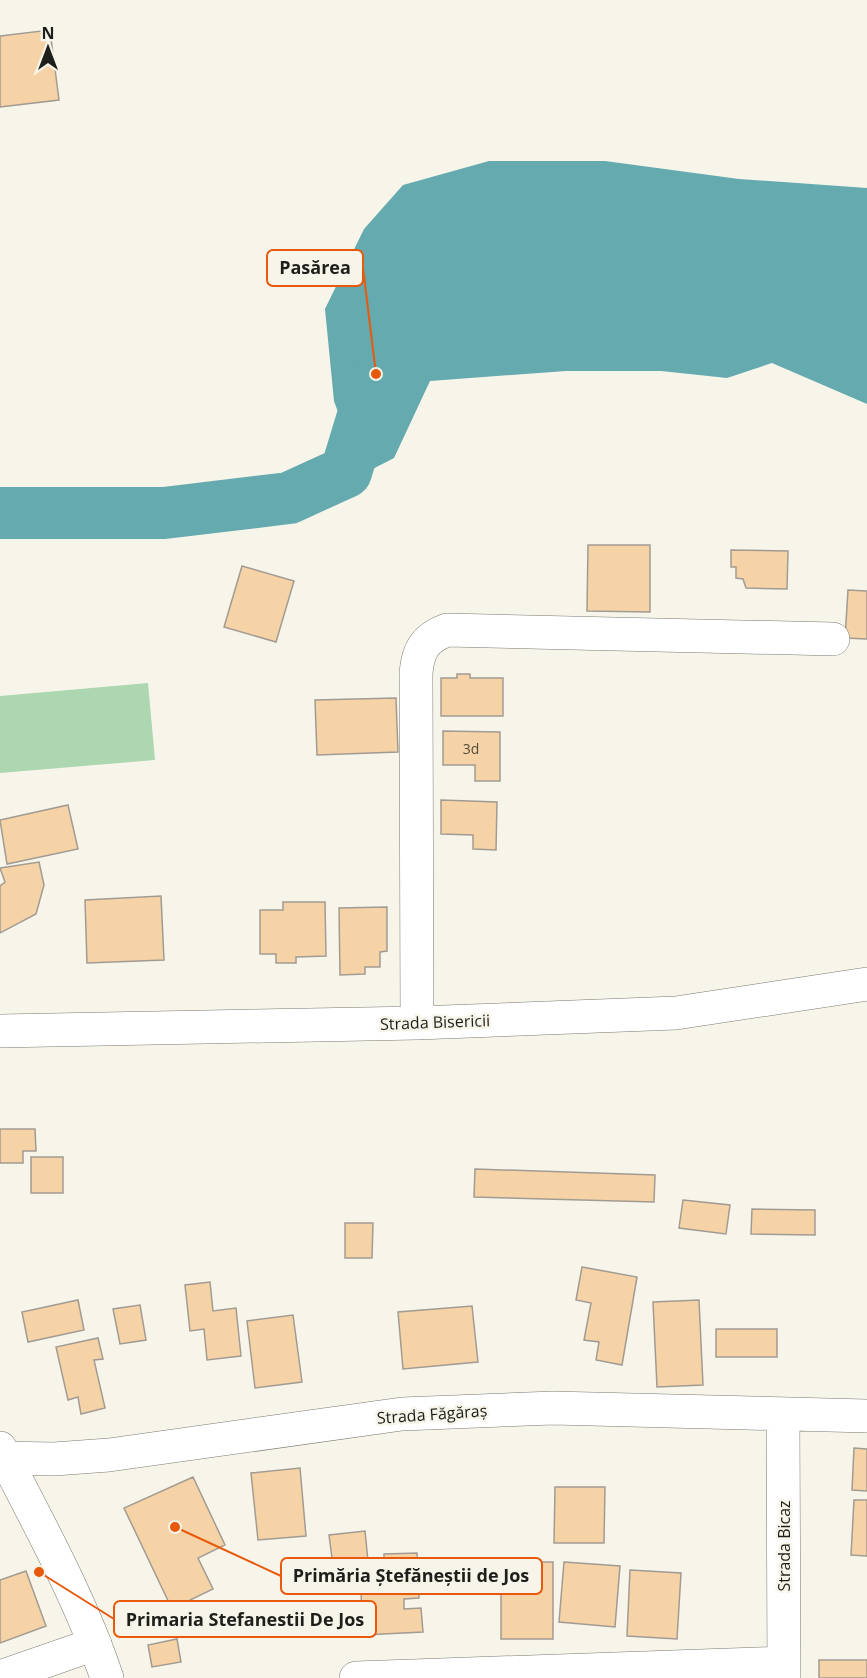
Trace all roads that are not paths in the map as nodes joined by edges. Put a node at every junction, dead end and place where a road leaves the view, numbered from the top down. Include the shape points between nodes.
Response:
1 (833, 639) dead end
2 (867, 984) edge
3 (417, 1023) junction
4 (0, 1031) edge
5 (783, 1414) junction
6 (867, 1416) edge
7 (2, 1454) edge
8 (95, 1644) junction
9 (784, 1671) edge
10 (0, 1677) edge
11 (107, 1678) edge
12 (356, 1678) edge

1 - 3 street via 447,630 431,636 417,656 416,673
2 - 3 street, Strada Bisericii via 675,1013
3 - 4 street, Strada Bisericii
5 - 6 street, Strada Făgăraș
5 - 7 street, Strada Făgăraș via 554,1408 402,1414 109,1455 54,1459
5 - 9 street, Strada Bicaz
7 - 8 street via 61,1567
8 - 10 street
8 - 11 street
9 - 12 street

